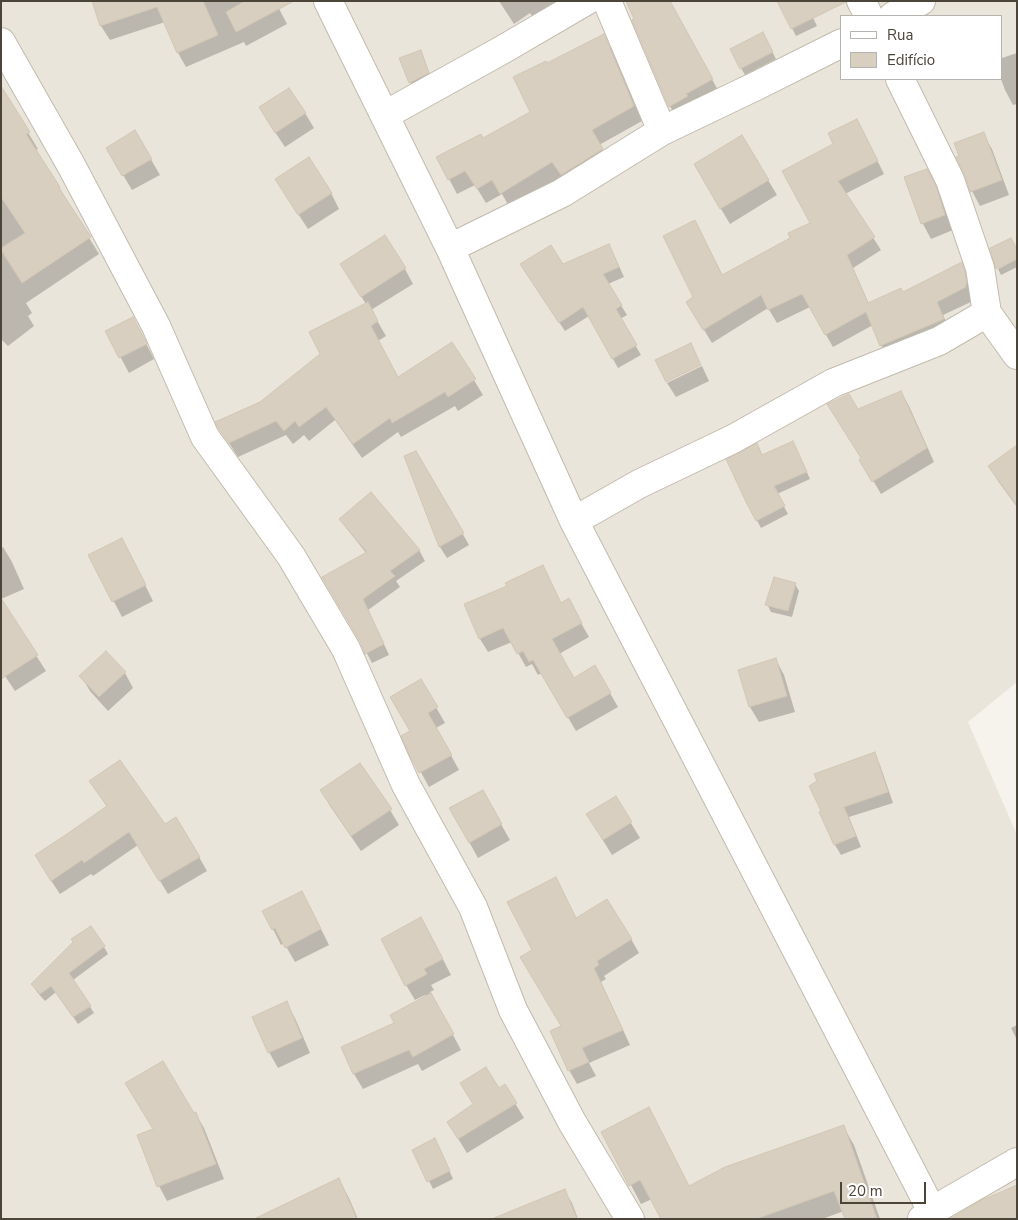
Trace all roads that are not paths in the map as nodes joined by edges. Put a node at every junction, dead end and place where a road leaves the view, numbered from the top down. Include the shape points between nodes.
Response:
1 (328, 1) edge
2 (586, 1) edge
3 (607, 1) edge
4 (861, 1) edge
5 (921, 1) edge
6 (868, 15) edge
7 (895, 15) edge
8 (1, 42) edge
9 (840, 44) edge
10 (900, 80) edge
11 (385, 115) junction
12 (662, 131) junction
13 (450, 248) junction
14 (987, 313) junction
15 (1017, 355) edge
16 (574, 521) junction
17 (1017, 1162) edge
18 (930, 1216) edge
19 (630, 1219) edge

1 - 11 street
2 - 11 street
3 - 12 street
4 - 6 street
5 - 7 street
8 - 19 street via 71,164 156,326 205,437 291,556 346,649 406,785 473,907 513,1010 572,1122
9 - 12 street
10 - 14 street via 950,180 980,268
11 - 13 street
12 - 13 street via 562,193
13 - 16 street
14 - 15 street
14 - 16 street via 939,341 833,383
16 - 18 street
17 - 18 street

